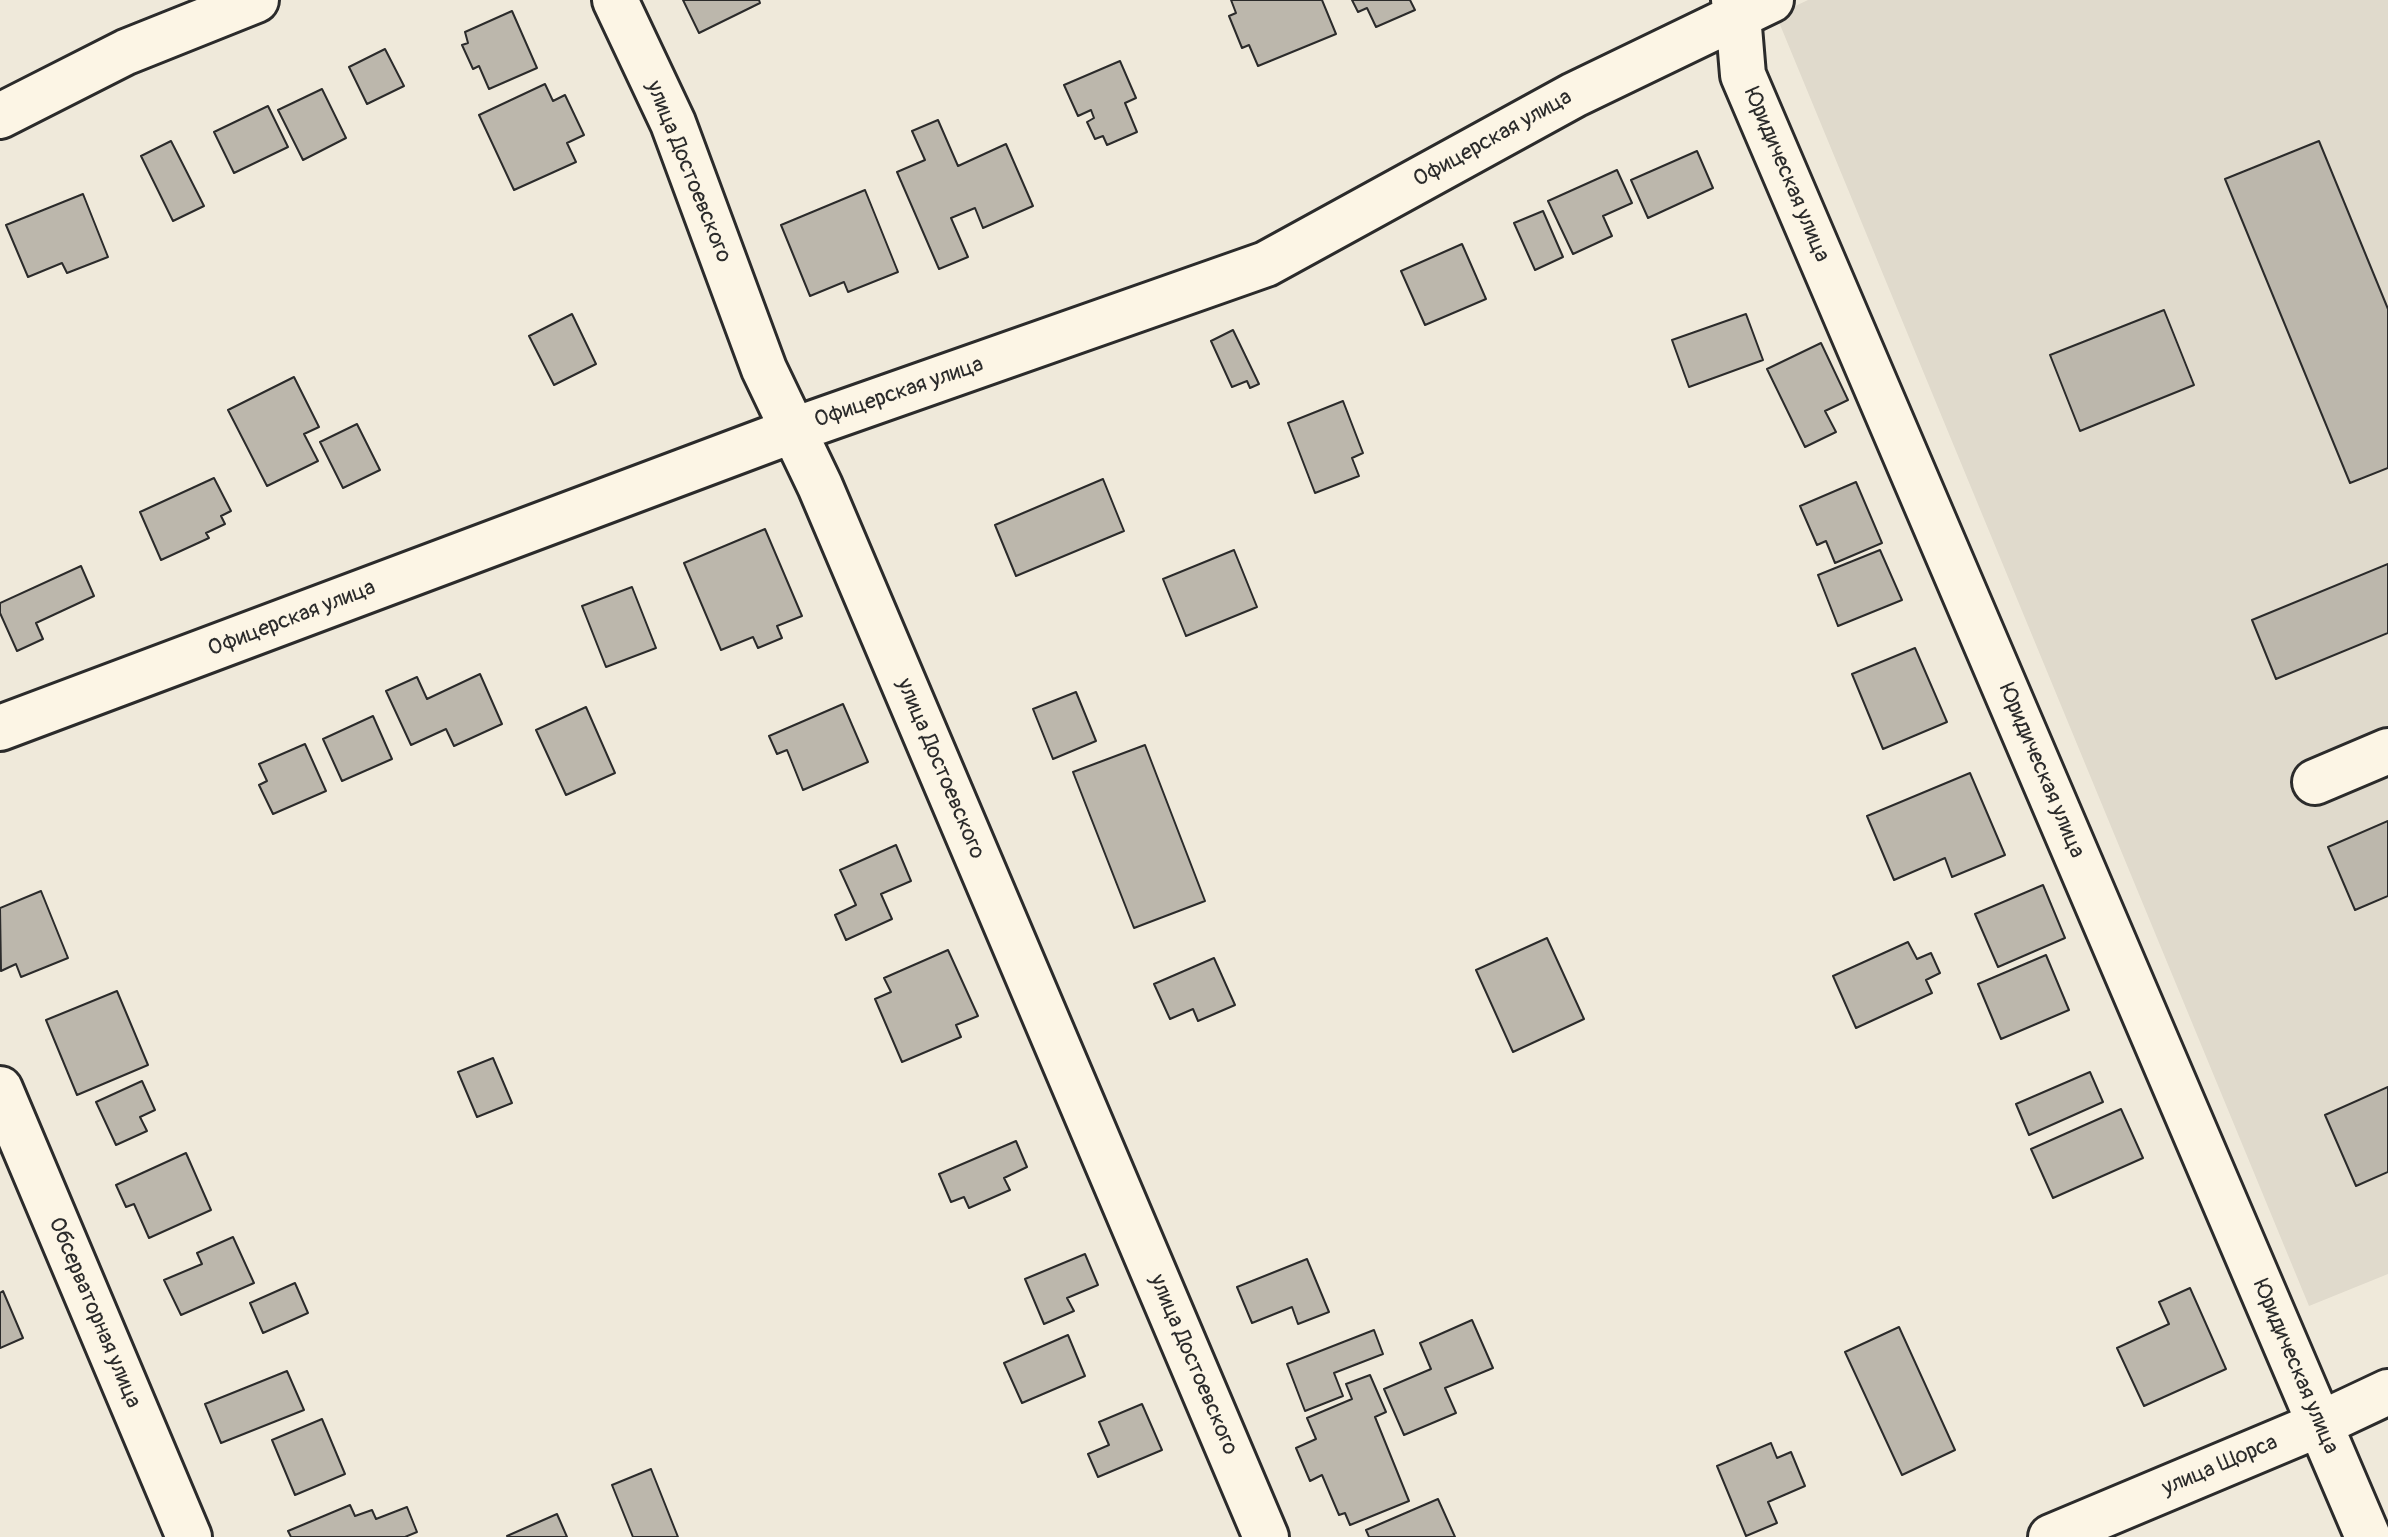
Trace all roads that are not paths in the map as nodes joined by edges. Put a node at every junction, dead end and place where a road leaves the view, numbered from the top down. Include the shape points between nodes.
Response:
1 (256, 0) edge
2 (615, 0) edge
3 (1748, 5) edge
4 (0, 116) edge
5 (794, 430) junction
6 (0, 728) edge
7 (2388, 751) edge
8 (2315, 782) dead end
9 (0, 1089) edge
10 (2388, 1392) edge
11 (2320, 1424) junction
12 (189, 1537) edge
13 (1266, 1537) edge
14 (2051, 1537) edge
15 (2368, 1537) edge

1 - 4 street via 126,52
2 - 5 street, улица Достоевского via 673,123 764,369
3 - 5 street, Офицерская улица via 1266,264
3 - 11 street, Юридическая улица via 1743,75
5 - 6 street, Офицерская улица
5 - 13 street, улица Достоевского
7 - 8 street
9 - 12 street, Обсерваторная улица
10 - 11 street, улица Щорса
11 - 14 street, улица Щорса
11 - 15 street, Юридическая улица

